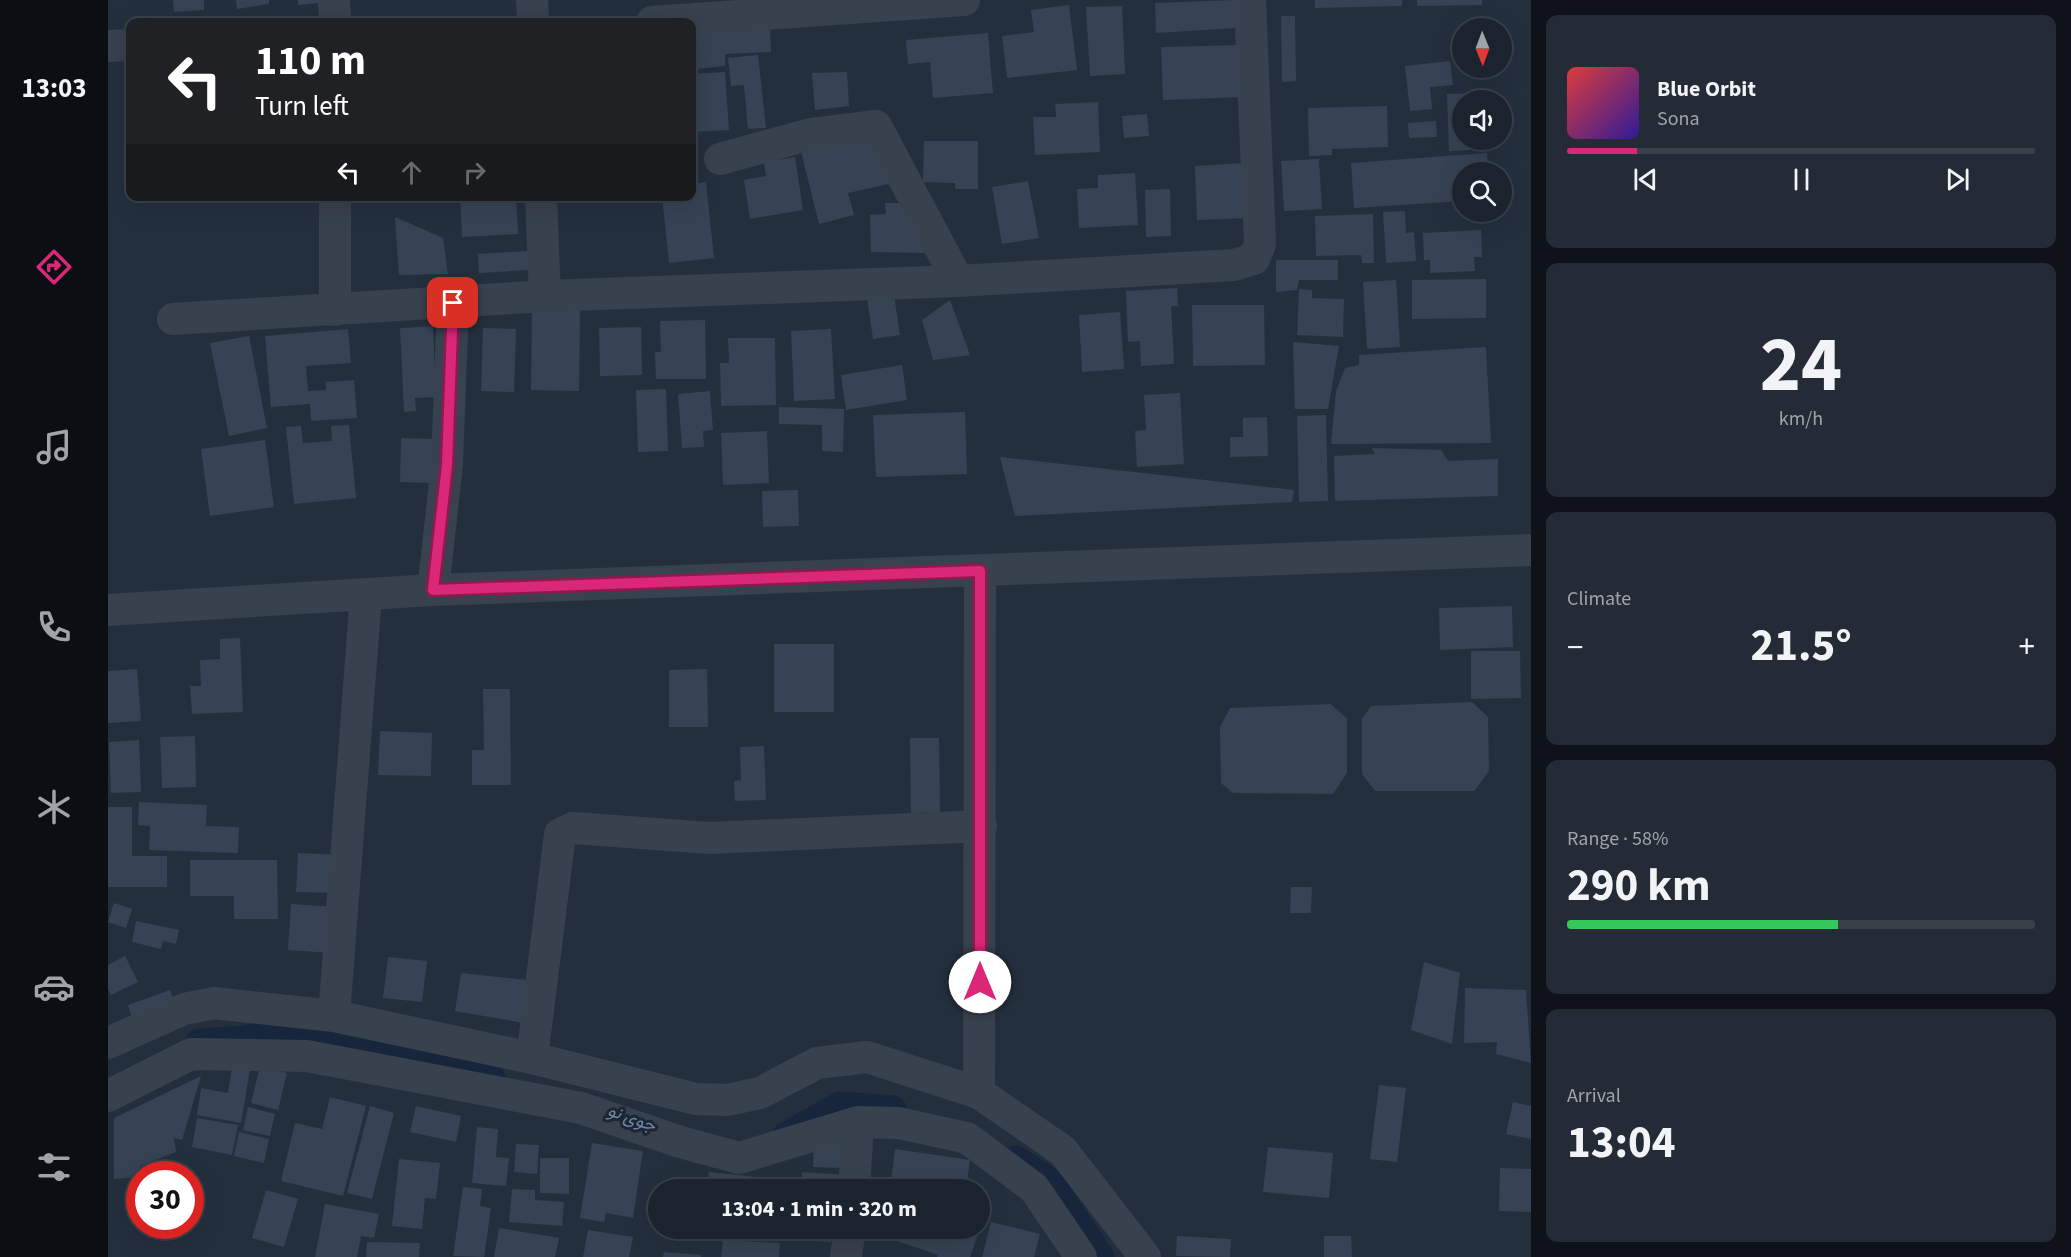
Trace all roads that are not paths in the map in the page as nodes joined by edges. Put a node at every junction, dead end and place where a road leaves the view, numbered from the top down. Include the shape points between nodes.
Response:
1 (334, 0) edge
2 (532, 0) edge
3 (964, 0) edge
4 (1250, 0) edge
5 (335, 18) edge
6 (533, 18) edge
7 (696, 19) edge
8 (126, 45) edge
9 (108, 46) edge
10 (720, 159) dead end
11 (335, 201) edge
12 (541, 201) edge
13 (958, 281) junction
14 (545, 296) junction
15 (453, 303) junction
16 (335, 310) junction
17 (173, 318) dead end
18 (1531, 550) edge
19 (980, 571) junction
20 (433, 590) junction
21 (366, 595) junction
22 (108, 610) edge
23 (981, 826) junction
24 (334, 1016) junction
25 (108, 1042) edge
26 (532, 1058) junction
27 (979, 1093) junction
28 (108, 1096) edge
29 (858, 1122) junction
30 (855, 1179) edge
31 (848, 1239) edge
32 (846, 1257) edge
33 (1082, 1257) edge
34 (1145, 1257) edge

1 - 5 street
2 - 6 street
3 - 7 street
4 - 13 street via 1260,244 1254,259 1234,265
8 - 9 street
10 - 13 street via 811,134 876,126
11 - 16 street
12 - 14 street
13 - 14 street
14 - 15 street
15 - 16 street
15 - 20 street via 447,465
16 - 17 street
18 - 19 street
19 - 20 street
19 - 23 street
20 - 21 street
21 - 22 street
21 - 24 street
23 - 26 street via 710,838 573,828 560,834
23 - 27 street
24 - 25 street via 214,1003 184,1009
24 - 26 street
26 - 27 street via 696,1099 727,1100 760,1093 817,1063 867,1057
27 - 34 street via 1063,1151
28 - 29 street via 191,1054 308,1056 581,1108 739,1158
29 - 30 street
29 - 33 street via 899,1123 967,1138 1034,1188
31 - 32 street

